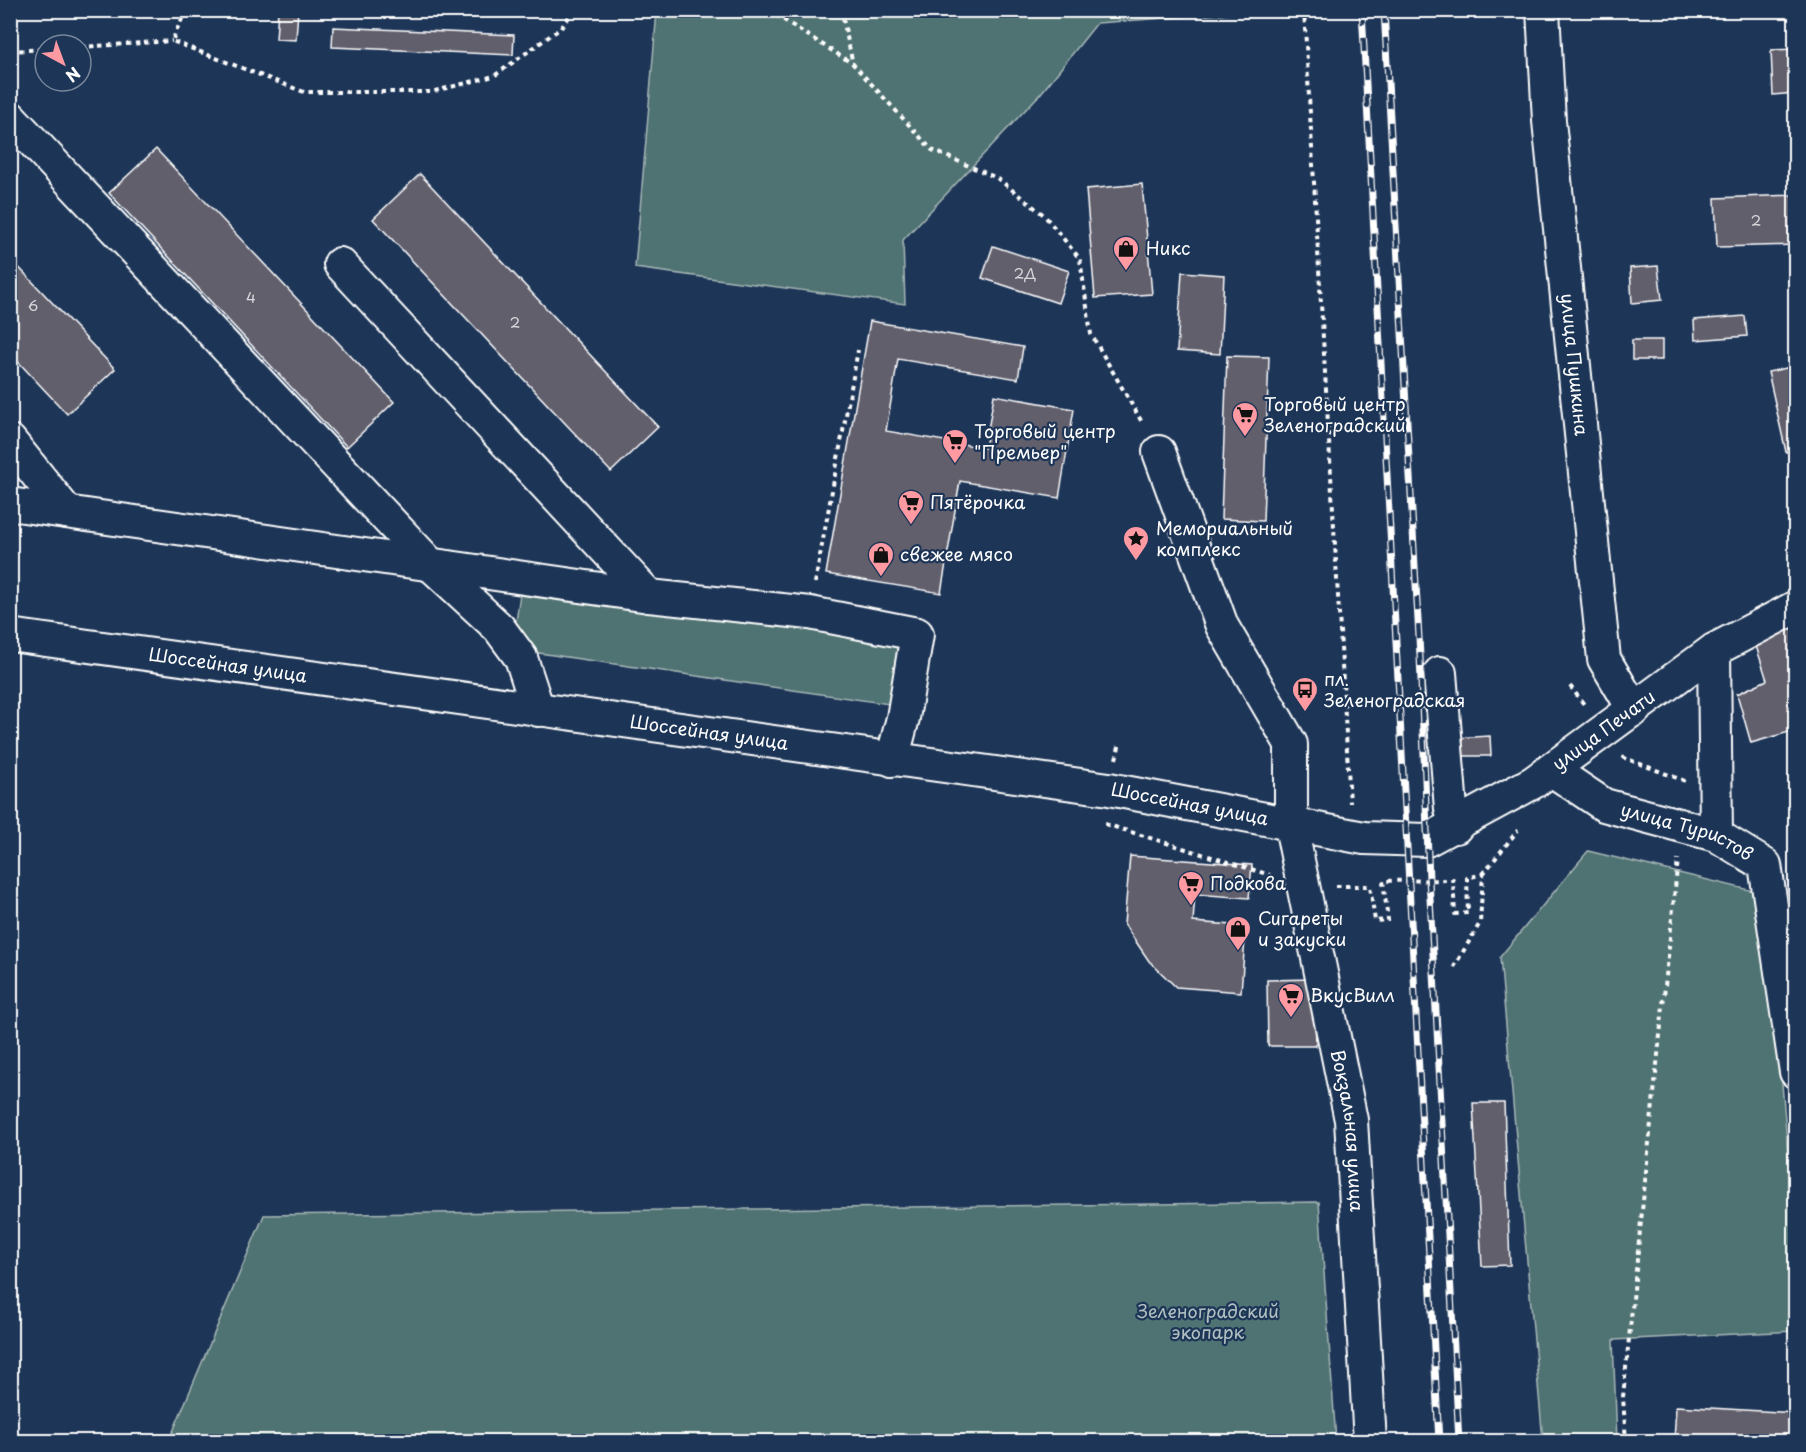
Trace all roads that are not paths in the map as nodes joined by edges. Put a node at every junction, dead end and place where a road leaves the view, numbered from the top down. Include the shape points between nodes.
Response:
1 (1543, 10) edge
2 (10, 117) edge
3 (340, 264) dead end
4 (10, 441) edge
5 (1159, 452) road end
6 (10, 504) edge
7 (67, 512) junction
8 (429, 563) junction
9 (649, 596) junction
10 (1796, 607) edge
11 (10, 635) edge
12 (1714, 650) junction
13 (1440, 673) dead end
14 (538, 710) junction
15 (1634, 710) junction
16 (892, 760) junction
17 (1552, 770) junction
18 (1291, 826) junction
19 (1456, 826) junction
20 (1716, 835) junction
21 (1408, 840) joint
22 (1796, 1071) edge
23 (1370, 1442) edge

1 - 15 street, улица Пушкина via 1549,121 1604,659
2 - 8 street
3 - 9 street
4 - 7 street
5 - 18 street, Вокзальная улица via 1222,626 1291,744
6 - 7 street
7 - 8 street
8 - 9 street
8 - 14 street via 499,628 521,658
9 - 16 street via 810,613 917,634
10 - 12 street, улица Печати
11 - 14 street, Шоссейная улица
12 - 15 street, улица Печати
12 - 20 street
13 - 19 street via 1451,810
14 - 16 street, Шоссейная улица
15 - 17 street, улица Печати
16 - 18 street, Шоссейная улица via 1109,789
17 - 19 street, улица Печати
17 - 20 street, улица Туристов via 1604,805
18 - 21 street, Шоссейная улица via 1364,838
18 - 23 street, Вокзальная улица via 1351,1120
19 - 21 street, улица Печати via 1427,840
20 - 22 street, улица Туристов via 1765,865

